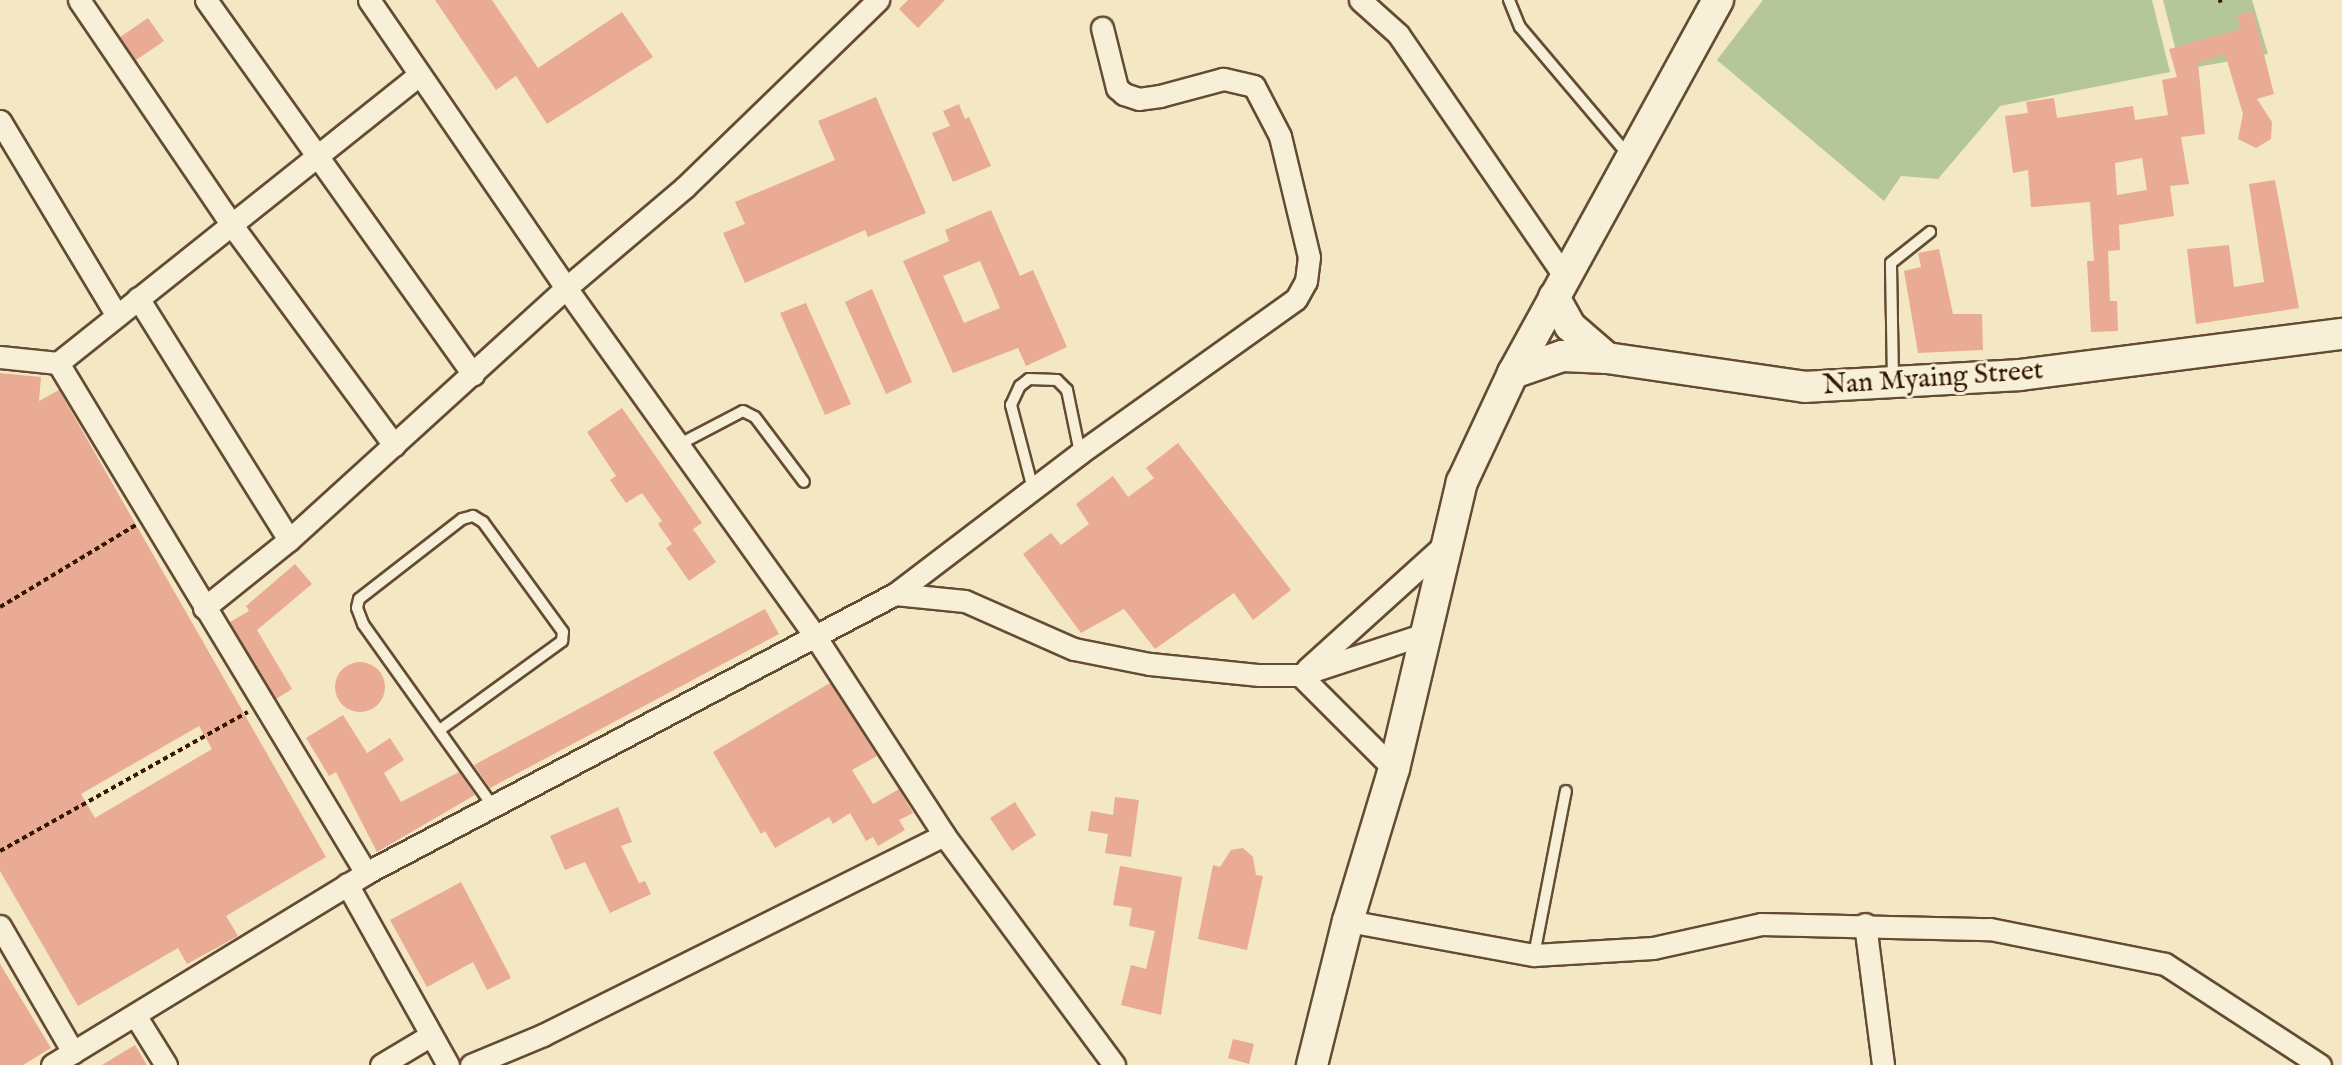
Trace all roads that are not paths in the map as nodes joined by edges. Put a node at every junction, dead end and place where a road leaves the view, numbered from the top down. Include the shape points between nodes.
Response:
1 (79, 0) edge
2 (206, 0) edge
3 (369, 0) edge
4 (878, 0) edge
5 (1360, 0) edge
6 (1509, 0) edge
7 (1718, 0) edge
8 (1102, 28) dead end
9 (418, 76) junction
10 (0, 121) edge
11 (315, 155) junction
12 (1631, 158) junction
13 (231, 224) junction
14 (1930, 232) dead end
15 (1559, 287) junction
16 (566, 288) junction
17 (138, 298) junction
18 (117, 316) junction
19 (2342, 334) edge
20 (0, 357) edge
21 (1606, 358) junction
22 (58, 363) junction
23 (1513, 373) junction
24 (473, 375) junction
25 (1893, 383) junction
26 (678, 444) junction
27 (394, 445) junction
28 (1080, 453) junction
29 (804, 482) dead end
30 (1034, 489) junction
31 (289, 540) junction
32 (1443, 546) junction
33 (895, 594) junction
34 (204, 608) junction
35 (1422, 635) junction
36 (815, 636) junction
37 (1300, 675) junction
38 (441, 729) junction
39 (1394, 769) junction
40 (1566, 791) dead end
41 (493, 806) junction
42 (944, 835) junction
43 (366, 873) junction
44 (347, 884) junction
45 (1348, 921) junction
46 (1865, 924) junction
47 (0, 926) edge
48 (1534, 956) junction
49 (9, 962) edge
50 (135, 1015) junction
51 (431, 1035) junction
52 (73, 1052) junction
53 (52, 1065) edge
54 (166, 1065) edge
55 (381, 1065) edge
56 (448, 1065) edge
57 (471, 1065) edge
58 (1114, 1065) edge
59 (1311, 1065) edge
60 (1883, 1065) edge
61 (2320, 1065) edge

1 - 13 street
2 - 11 street
3 - 9 street
4 - 16 street via 685,187
5 - 15 street via 1398,34
6 - 12 lane via 1520,27
7 - 12 street
8 - 28 street via 1117,88 1124,94 1139,99 1160,96 1223,79 1254,86 1280,136 1309,257 1306,281 1296,299
9 - 11 street
9 - 16 street
10 - 18 street
11 - 13 street
11 - 24 street
12 - 15 street
13 - 17 street
13 - 27 street
14 - 25 lane via 1891,263
15 - 21 street via 1570,326
15 - 23 street
16 - 24 street
16 - 26 street
17 - 18 street
17 - 31 street
18 - 22 street
19 - 25 street, Nan Myaing Street via 2021,375
20 - 22 street
21 - 23 street, Nan Myaing Street via 1562,356
21 - 25 street, Nan Myaing Street via 1805,387
22 - 34 street
23 - 32 street via 1461,482
24 - 27 street
26 - 29 lane via 743,411 755,417
26 - 36 street
27 - 31 street
28 - 30 street
28 - 30 lane via 1067,390 1056,380 1041,377 1020,386 1011,405
30 - 33 street
31 - 34 street
32 - 35 street
32 - 37 street
33 - 36 street
33 - 37 street via 965,601 1074,649 1150,664
34 - 43 street
35 - 37 street
35 - 39 street
36 - 41 street
36 - 42 street
37 - 39 street
38 - 38 lane via 562,641 555,621 473,516 462,519 370,591 357,608 362,624
38 - 41 lane
39 - 45 street
40 - 48 lane
41 - 43 street
42 - 57 street via 543,1035
42 - 58 street
43 - 44 street
44 - 50 street
44 - 51 street
45 - 48 street
45 - 59 street
46 - 48 street via 1761,924 1653,948
46 - 60 street
46 - 61 street via 1990,929 2165,964
47 - 49 street
49 - 52 street
50 - 52 street
50 - 54 street
51 - 55 street
51 - 56 street
52 - 53 street

